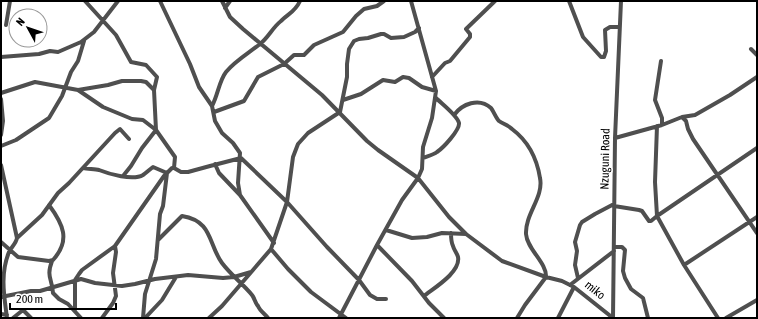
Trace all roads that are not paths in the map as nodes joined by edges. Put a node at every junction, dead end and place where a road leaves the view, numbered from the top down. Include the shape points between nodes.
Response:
1 (10, 1) edge
2 (85, 1) edge
3 (118, 1) edge
4 (160, 1) edge
5 (222, 1) edge
6 (230, 1) edge
7 (300, 1) edge
8 (384, 1) edge
9 (411, 1) edge
10 (495, 1) edge
11 (569, 1) edge
12 (620, 1) edge
13 (225, 8) junction
14 (102, 21) junction
15 (6, 25) dead end
16 (620, 27) junction
17 (419, 28) junction
18 (84, 41) junction
19 (261, 44) junction
20 (751, 49) dead end
21 (757, 55) edge
22 (1, 57) edge
23 (661, 61) dead end
24 (284, 64) junction
25 (432, 77) junction
26 (757, 77) edge
27 (66, 87) junction
28 (78, 90) junction
29 (154, 90) junction
30 (436, 91) junction
31 (1, 93) edge
32 (436, 98) junction
33 (1, 99) edge
34 (343, 100) junction
35 (212, 106) junction
36 (214, 112) junction
37 (340, 112) junction
38 (454, 115) junction
39 (682, 117) junction
40 (659, 126) junction
41 (156, 130) junction
42 (1, 135) edge
43 (615, 138) junction
44 (129, 139) dead end
45 (1, 146) edge
46 (757, 148) edge
47 (241, 158) junction
48 (423, 158) junction
49 (215, 164) junction
50 (1, 165) edge
51 (83, 168) junction
52 (174, 168) junction
53 (167, 172) junction
54 (717, 174) junction
55 (123, 176) junction
56 (418, 178) junction
57 (240, 196) junction
58 (287, 202) junction
59 (49, 205) junction
60 (614, 205) junction
61 (656, 216) junction
62 (757, 217) edge
63 (750, 222) junction
64 (386, 230) junction
65 (451, 233) junction
66 (757, 233) edge
67 (466, 234) junction
68 (17, 238) junction
69 (158, 240) junction
70 (1, 242) edge
71 (274, 243) junction
72 (115, 246) junction
73 (377, 246) junction
74 (271, 249) junction
75 (614, 249) junction
76 (10, 250) junction
77 (52, 261) junction
78 (684, 266) junction
79 (251, 272) junction
80 (2, 277) edge
81 (176, 277) junction
82 (546, 277) junction
83 (234, 278) junction
84 (578, 278) junction
85 (75, 280) junction
86 (359, 280) junction
87 (150, 281) junction
88 (242, 284) junction
89 (115, 286) junction
90 (572, 286) junction
91 (53, 287) junction
92 (424, 296) junction
93 (3, 297) edge
94 (386, 299) dead end
95 (757, 300) edge
96 (75, 310) junction
97 (1, 314) edge
98 (340, 316) edge
99 (7, 317) edge
100 (13, 318) edge
101 (31, 318) edge
102 (81, 318) edge
103 (102, 318) edge
104 (144, 318) edge
105 (209, 318) edge
106 (268, 318) edge
107 (346, 318) edge
108 (444, 318) edge
109 (517, 318) edge
110 (558, 318) edge
111 (613, 318) edge
112 (648, 318) edge
113 (718, 318) edge
114 (726, 318) edge

1 - 15 street
2 - 14 street
3 - 14 street
4 - 35 street via 199,87
5 - 13 street, miko
6 - 13 street
7 - 19 street via 293,12 279,22
8 - 24 street via 360,12 343,32 314,45 304,55 294,55
9 - 17 street
10 - 25 street via 466,29 470,37 450,61
11 - 16 street via 583,37 601,56 604,57 606,51 605,30
12 - 16 street, Nzuguni Road
13 - 19 street, miko via 234,22
14 - 18 street
14 - 29 street via 120,40 130,62 146,65 156,75
16 - 43 street, Nzuguni Road
17 - 25 street
17 - 34 street via 404,38 392,38 381,34 354,41 348,55
18 - 22 street via 58,52
18 - 27 street
19 - 24 street, miko
19 - 35 street via 239,59 225,74
20 - 21 street
23 - 40 street via 655,100 662,118
24 - 36 street via 258,77 244,101
24 - 37 street, miko
25 - 30 street
26 - 39 street via 695,115
27 - 28 street
27 - 31 street via 32,82
27 - 45 street via 47,120 16,140
28 - 29 street via 126,81 146,82
28 - 41 street via 104,107 132,119 143,120
29 - 41 street
30 - 32 street
30 - 34 street via 422,88 403,76 395,82 383,80 361,94
32 - 38 street
32 - 48 street via 423,147
33 - 42 street
34 - 37 street
35 - 36 street
36 - 47 street via 222,132 237,147
37 - 56 street, miko via 378,150
37 - 58 street via 308,133 298,144 293,157
38 - 48 street via 458,121 458,128 438,152
38 - 82 street via 463,106 483,104 491,108 500,121 517,132 529,146 541,184 526,234 545,270
39 - 40 street
39 - 54 street via 693,139
40 - 43 street
40 - 61 street via 655,182
41 - 52 street via 175,156
41 - 55 street
43 - 60 street, Nzuguni Road
44 - 51 street via 119,130
46 - 54 street
47 - 49 street
47 - 57 street via 238,183
47 - 58 street
48 - 56 street
49 - 52 street via 188,172
49 - 57 street via 219,173
50 - 68 street
51 - 55 street
51 - 59 street
52 - 53 street
53 - 55 street via 154,167 142,176
53 - 69 street
53 - 72 street
54 - 61 street
54 - 63 street
56 - 64 street via 402,200
56 - 67 street, miko
57 - 71 street
58 - 71 street
58 - 86 street via 326,248
59 - 68 street
59 - 77 street via 64,235 61,249
60 - 61 street via 642,211 649,221
60 - 75 street, Nzuguni Road
60 - 84 street via 580,225 575,242
61 - 78 street
62 - 63 street
63 - 66 street
63 - 78 street
64 - 65 street via 412,238
64 - 73 street
65 - 67 street
65 - 92 street via 458,261 447,278
67 - 82 street, miko via 502,262
68 - 76 street
69 - 83 street via 180,217 192,219 202,225 208,233 218,256
69 - 87 street via 155,266
70 - 76 street
71 - 74 street
72 - 85 street via 82,270
72 - 89 street
73 - 86 street
73 - 92 street
74 - 79 street
74 - 98 street via 301,283
75 - 84 street
75 - 111 street, Nzuguni Road
75 - 112 street via 622,247 625,250 625,278 631,289 643,298
76 - 77 street via 21,258
76 - 80 street
77 - 91 street via 48,273
78 - 113 street
79 - 83 street
79 - 88 street
80 - 93 street
81 - 83 street via 188,275
81 - 87 street
81 - 104 street via 162,300
82 - 90 street, miko
82 - 109 street
83 - 88 street
84 - 90 street
85 - 89 street via 86,279
85 - 91 street
85 - 96 street
86 - 94 street via 374,299
86 - 98 street
87 - 89 street
87 - 104 street via 145,294
88 - 105 street
88 - 106 street
89 - 103 street via 115,300
90 - 110 street
90 - 111 street, miko
91 - 93 street
91 - 96 street via 54,294
92 - 108 street
93 - 99 street
95 - 114 street
96 - 102 street
97 - 99 street
98 - 107 street
100 - 101 street via 23,310

